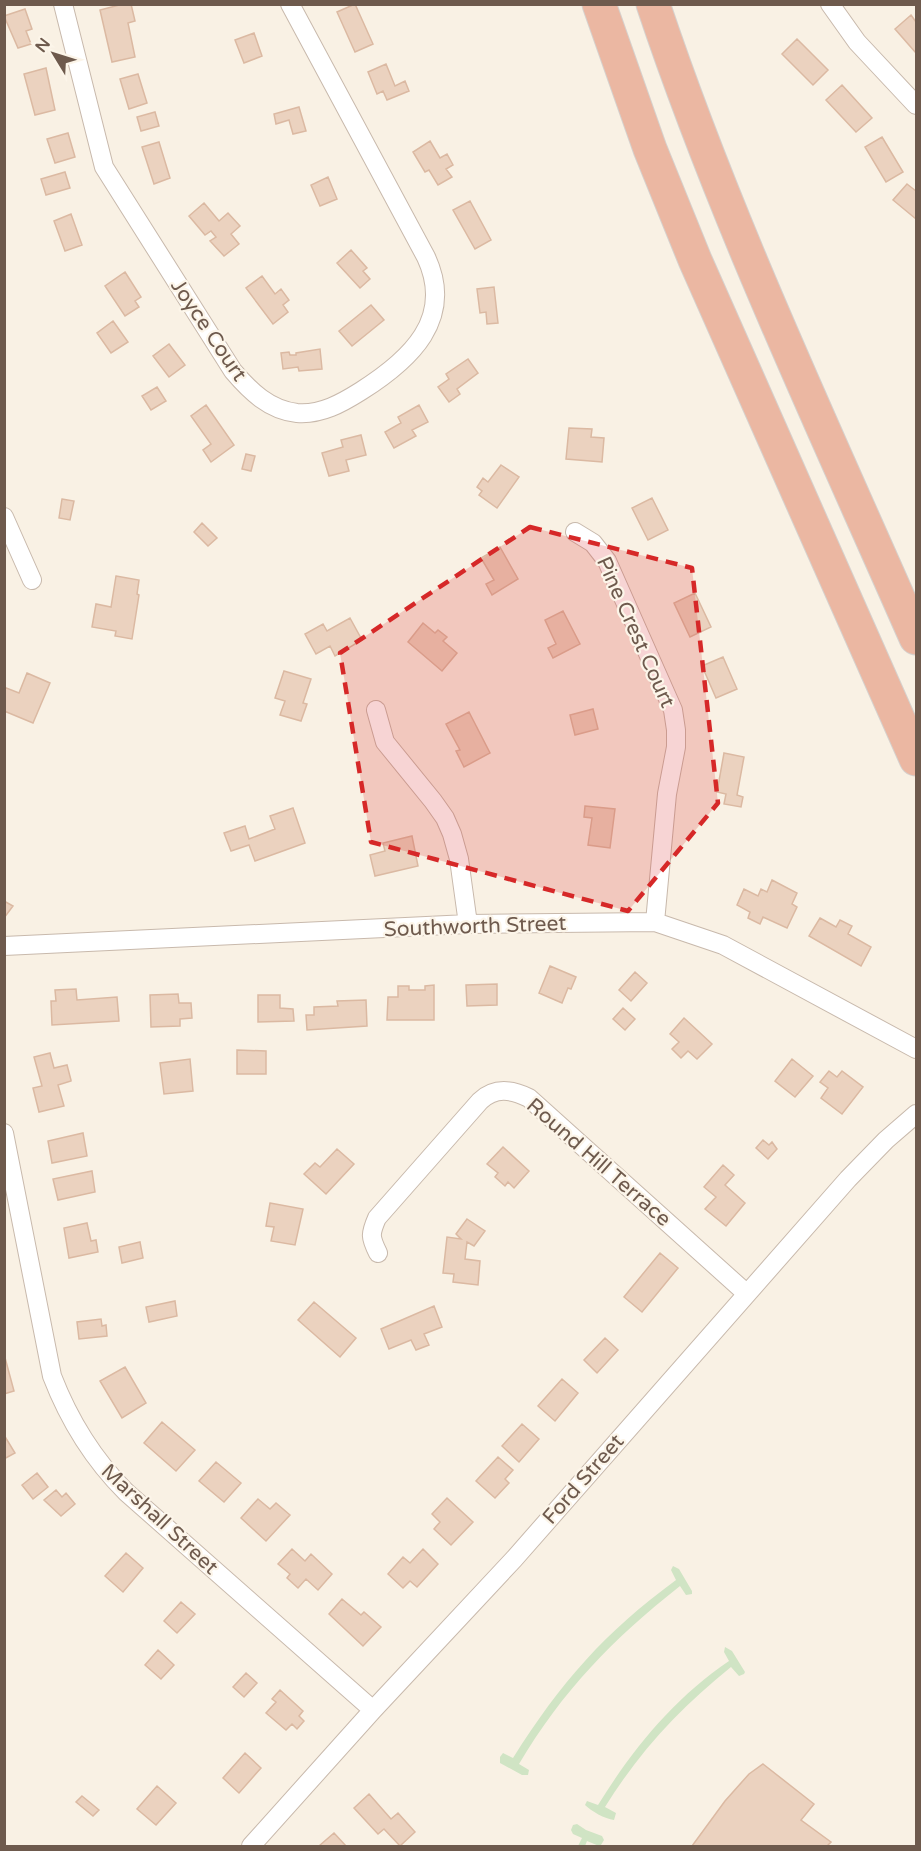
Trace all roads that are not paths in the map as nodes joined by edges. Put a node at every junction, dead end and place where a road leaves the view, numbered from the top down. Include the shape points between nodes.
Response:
1 (63, 4) edge
2 (290, 4) edge
3 (598, 4) edge
4 (653, 4) edge
5 (830, 4) edge
6 (916, 105) edge
7 (4, 517) edge
8 (574, 532) dead end
9 (32, 580) dead end
10 (916, 638) edge
11 (376, 710) dead end
12 (916, 759) edge
13 (655, 922) junction
14 (468, 924) junction
15 (4, 946) edge
16 (916, 1049) edge
17 (916, 1114) edge
18 (4, 1133) edge
19 (378, 1253) dead end
20 (746, 1293) junction
21 (373, 1710) junction
22 (250, 1846) edge

1 - 2 street, Joyce Court via 104,167 233,371 263,400 297,413 327,409 378,380 412,351 430,322 436,297 426,257
3 - 12 highway via 677,217
4 - 10 highway via 734,223
5 - 6 street via 857,42
7 - 9 street
8 - 13 street, Pine Crest Court via 593,543 608,561 673,710 676,747 667,794
11 - 14 street via 385,742 433,801 452,834
13 - 14 street, Southworth Street
13 - 16 street, Southworth Street via 723,945
14 - 15 street, Southworth Street
17 - 20 street, Ford Street via 848,1179
18 - 21 street, Marshall Street via 52,1376 79,1434 126,1492
19 - 20 street, Round Hill Terrace via 371,1239 377,1218 480,1101 495,1091 507,1091 529,1098
20 - 21 street, Ford Street via 514,1559
21 - 22 street, Ford Street

